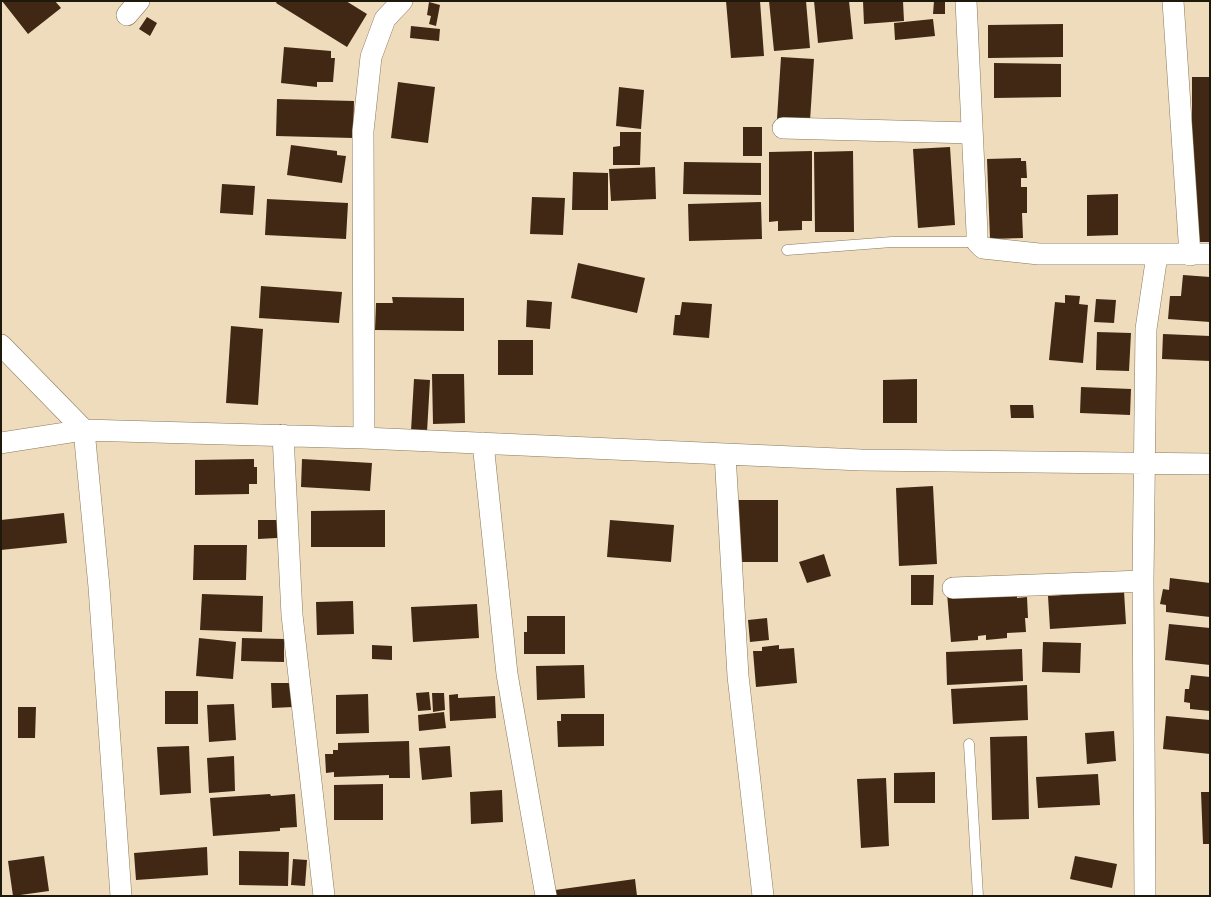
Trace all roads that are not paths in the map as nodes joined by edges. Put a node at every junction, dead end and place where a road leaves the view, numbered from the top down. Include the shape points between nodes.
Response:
1 (402, 1) edge
2 (966, 1) edge
3 (1173, 1) edge
4 (783, 128) dead end
5 (972, 133) junction
6 (977, 242) junction
7 (787, 250) dead end
8 (1157, 255) junction
9 (1200, 255) edge
10 (1, 345) edge
11 (84, 430) junction
12 (283, 435) junction
13 (364, 438) junction
14 (1, 442) edge
15 (483, 444) junction
16 (725, 454) junction
17 (1145, 464) junction
18 (1210, 464) edge
19 (1143, 581) junction
20 (952, 588) dead end
21 (969, 744) dead end
22 (120, 896) edge
23 (324, 896) edge
24 (546, 896) edge
25 (763, 896) edge
26 (978, 896) edge
27 (1145, 896) edge

1 - 13 street via 385,19 371,57 363,131
2 - 5 street
3 - 9 street
4 - 5 street
5 - 6 street
6 - 7 lane via 892,242
6 - 8 street via 983,248 1039,254
8 - 9 street
8 - 17 street via 1146,329
10 - 11 street
11 - 12 street
11 - 14 street
11 - 22 street via 99,587
12 - 13 street
12 - 23 street via 292,615
13 - 15 street
15 - 16 street
15 - 24 street via 507,674
16 - 17 street via 861,460
16 - 25 street via 738,676
17 - 18 street
17 - 19 street
19 - 20 street
19 - 27 street
21 - 26 lane

